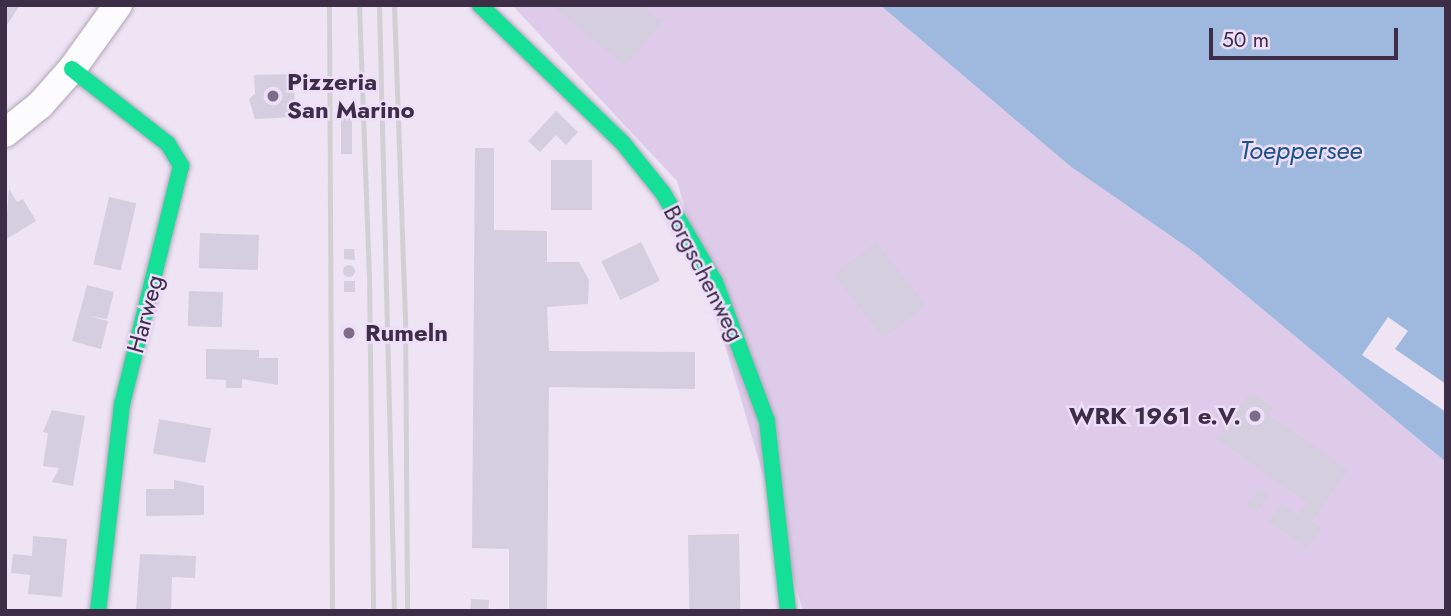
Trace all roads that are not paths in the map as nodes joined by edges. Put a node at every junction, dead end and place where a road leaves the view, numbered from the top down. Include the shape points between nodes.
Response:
1 (118, 5) edge
2 (480, 5) edge
3 (72, 69) junction
4 (5, 133) edge
5 (98, 611) edge
6 (788, 611) edge

1 - 3 street
2 - 6 main road, Borgschenweg via 622,142 663,193 715,282 767,421
3 - 4 street via 40,105
3 - 5 main road, Harweg via 168,144 181,166 122,404

